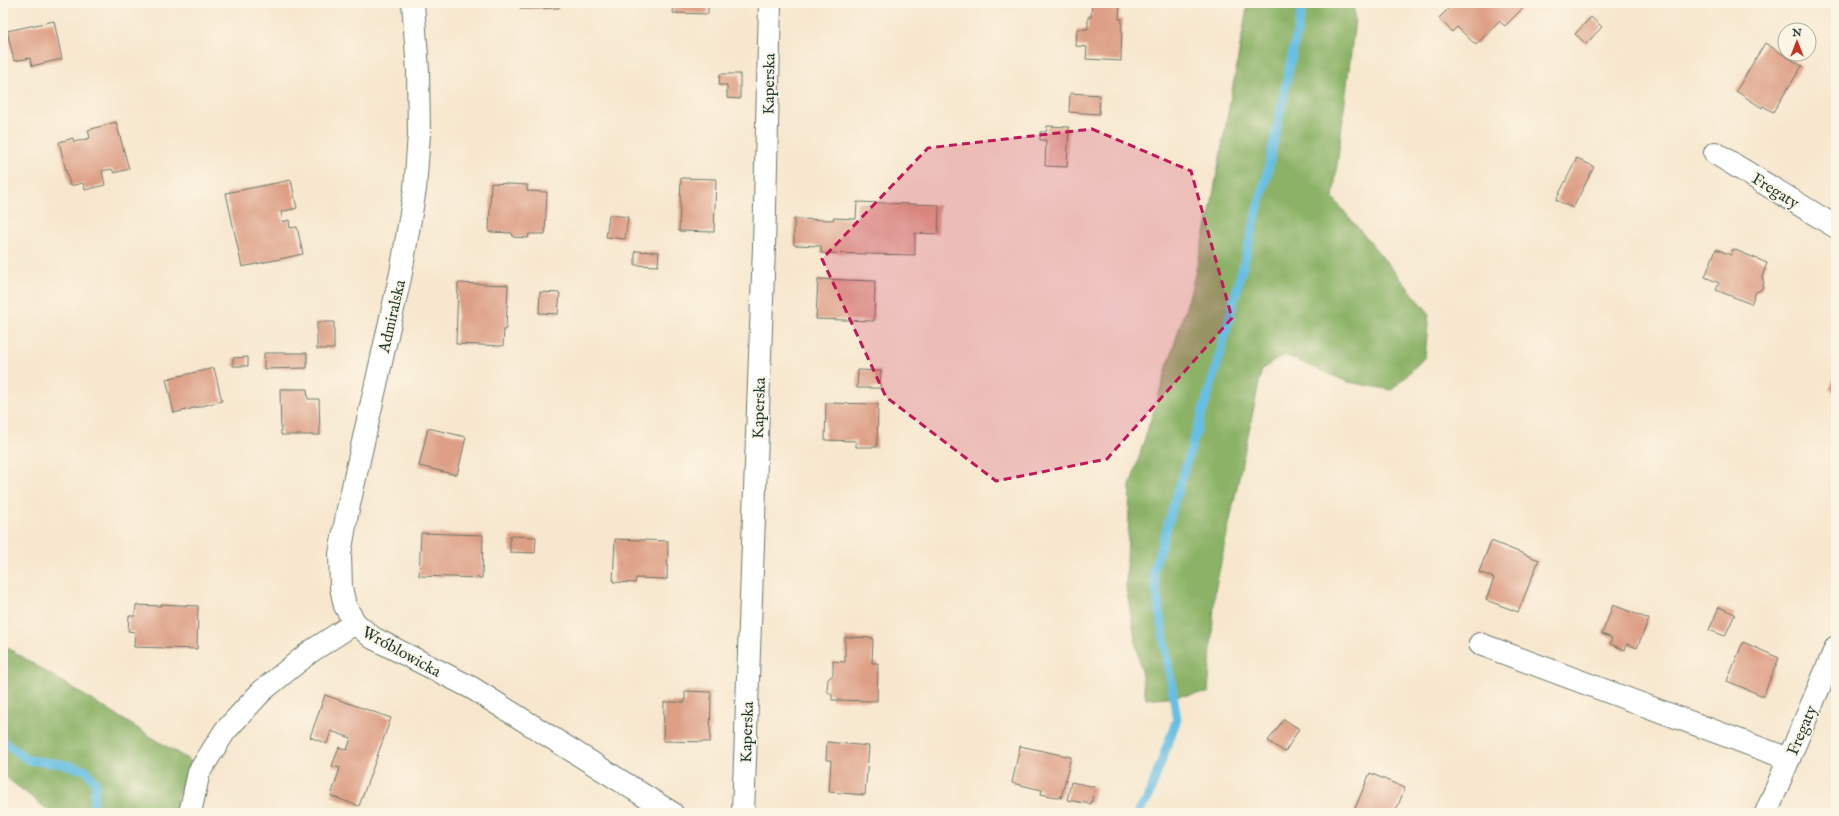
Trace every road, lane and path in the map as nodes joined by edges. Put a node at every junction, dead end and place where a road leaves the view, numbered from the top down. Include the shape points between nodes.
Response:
1 (413, 3) edge
2 (770, 3) edge
3 (1716, 152) dead end
4 (1836, 227) edge
5 (355, 623) junction
6 (1480, 644) dead end
7 (1836, 647) edge
8 (1789, 759) junction
9 (190, 813) edge
10 (672, 813) edge
11 (743, 813) edge
12 (1766, 813) edge

1 - 5 street, Admiralska via 419,103 415,189 401,273 340,554 341,587 345,606
2 - 11 street, Kaperska via 764,247
3 - 4 street, Fregaty
5 - 9 street, Wróblowicka via 310,652 262,691 225,731 199,772
5 - 10 street, Wróblowicka via 373,638 472,688
6 - 8 street
7 - 8 street, Fregaty
8 - 12 street, Fregaty

